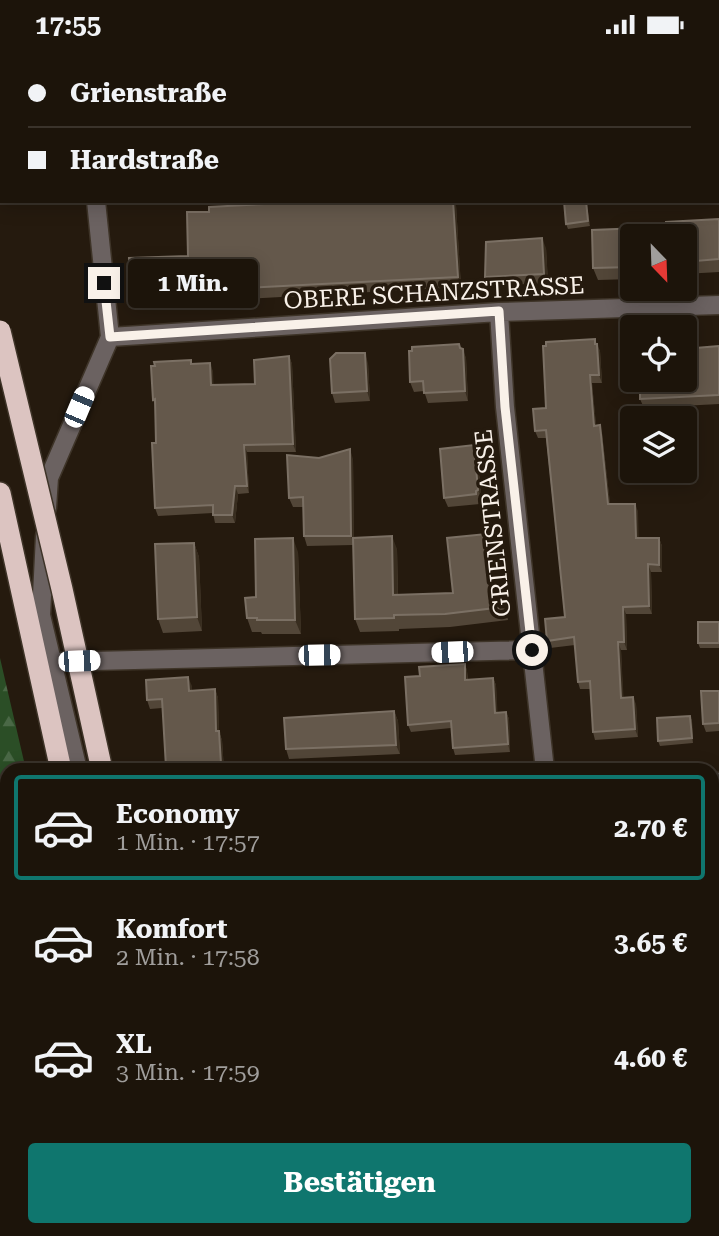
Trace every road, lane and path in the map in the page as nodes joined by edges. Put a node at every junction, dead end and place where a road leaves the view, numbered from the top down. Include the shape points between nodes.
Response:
1 (96, 203) edge
2 (719, 305) edge
3 (499, 311) junction
4 (0, 331) edge
5 (110, 337) junction
6 (0, 493) edge
7 (532, 650) junction
8 (53, 661) junction
9 (59, 763) edge
10 (76, 763) edge
11 (100, 763) edge
12 (544, 763) edge

1 - 5 street
2 - 3 street, OBERE SCHANZSTRASSE
3 - 5 street, OBERE SCHANZSTRASSE
3 - 7 street, GRIENSTRASSE
4 - 11 highway, bridge
5 - 8 street via 48,478 41,615
6 - 9 highway
7 - 8 street
7 - 12 street, GRIENSTRASSE
8 - 10 street

